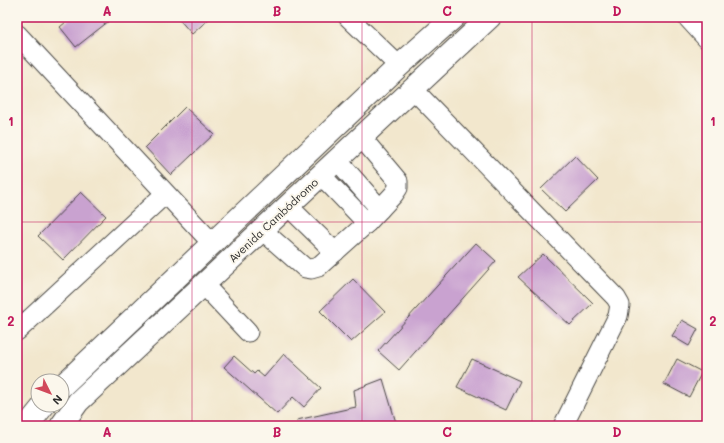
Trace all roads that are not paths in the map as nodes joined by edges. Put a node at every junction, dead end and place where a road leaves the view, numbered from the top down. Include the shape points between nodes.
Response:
1 (348, 17) edge
2 (454, 17) edge
3 (490, 17) edge
4 (687, 17) edge
5 (17, 34) edge
6 (707, 39) edge
7 (399, 66) junction
8 (413, 89) junction
9 (361, 137) junction
10 (337, 160) junction
11 (321, 175) junction
12 (165, 194) junction
13 (288, 206) junction
14 (380, 209) junction
15 (367, 223) junction
16 (262, 230) junction
17 (213, 244) junction
18 (335, 252) junction
19 (204, 284) junction
20 (17, 331) edge
21 (248, 332) dead end
22 (70, 378) edge
23 (38, 413) edge
24 (17, 416) edge
25 (27, 426) edge
26 (60, 426) edge
27 (563, 426) edge

1 - 7 street
2 - 7 street
3 - 8 street, Avenida Cambódromo
4 - 6 street
5 - 12 street
7 - 17 street
8 - 9 street, Avenida Cambódromo
8 - 27 street via 620,305 618,316
9 - 10 street, Avenida Cambódromo
9 - 14 street via 398,181 398,188
10 - 11 street, Avenida Cambódromo
10 - 14 street
11 - 13 street, Avenida Cambódromo
11 - 15 street
12 - 17 street
12 - 20 street
13 - 16 street, Avenida Cambódromo
13 - 18 street
14 - 15 street
15 - 18 street
16 - 18 street via 305,268 311,270
16 - 19 street, Avenida Cambódromo
17 - 22 street
19 - 21 street
19 - 26 street, Avenida Cambódromo via 78,402
23 - 25 street
24 - 25 street

